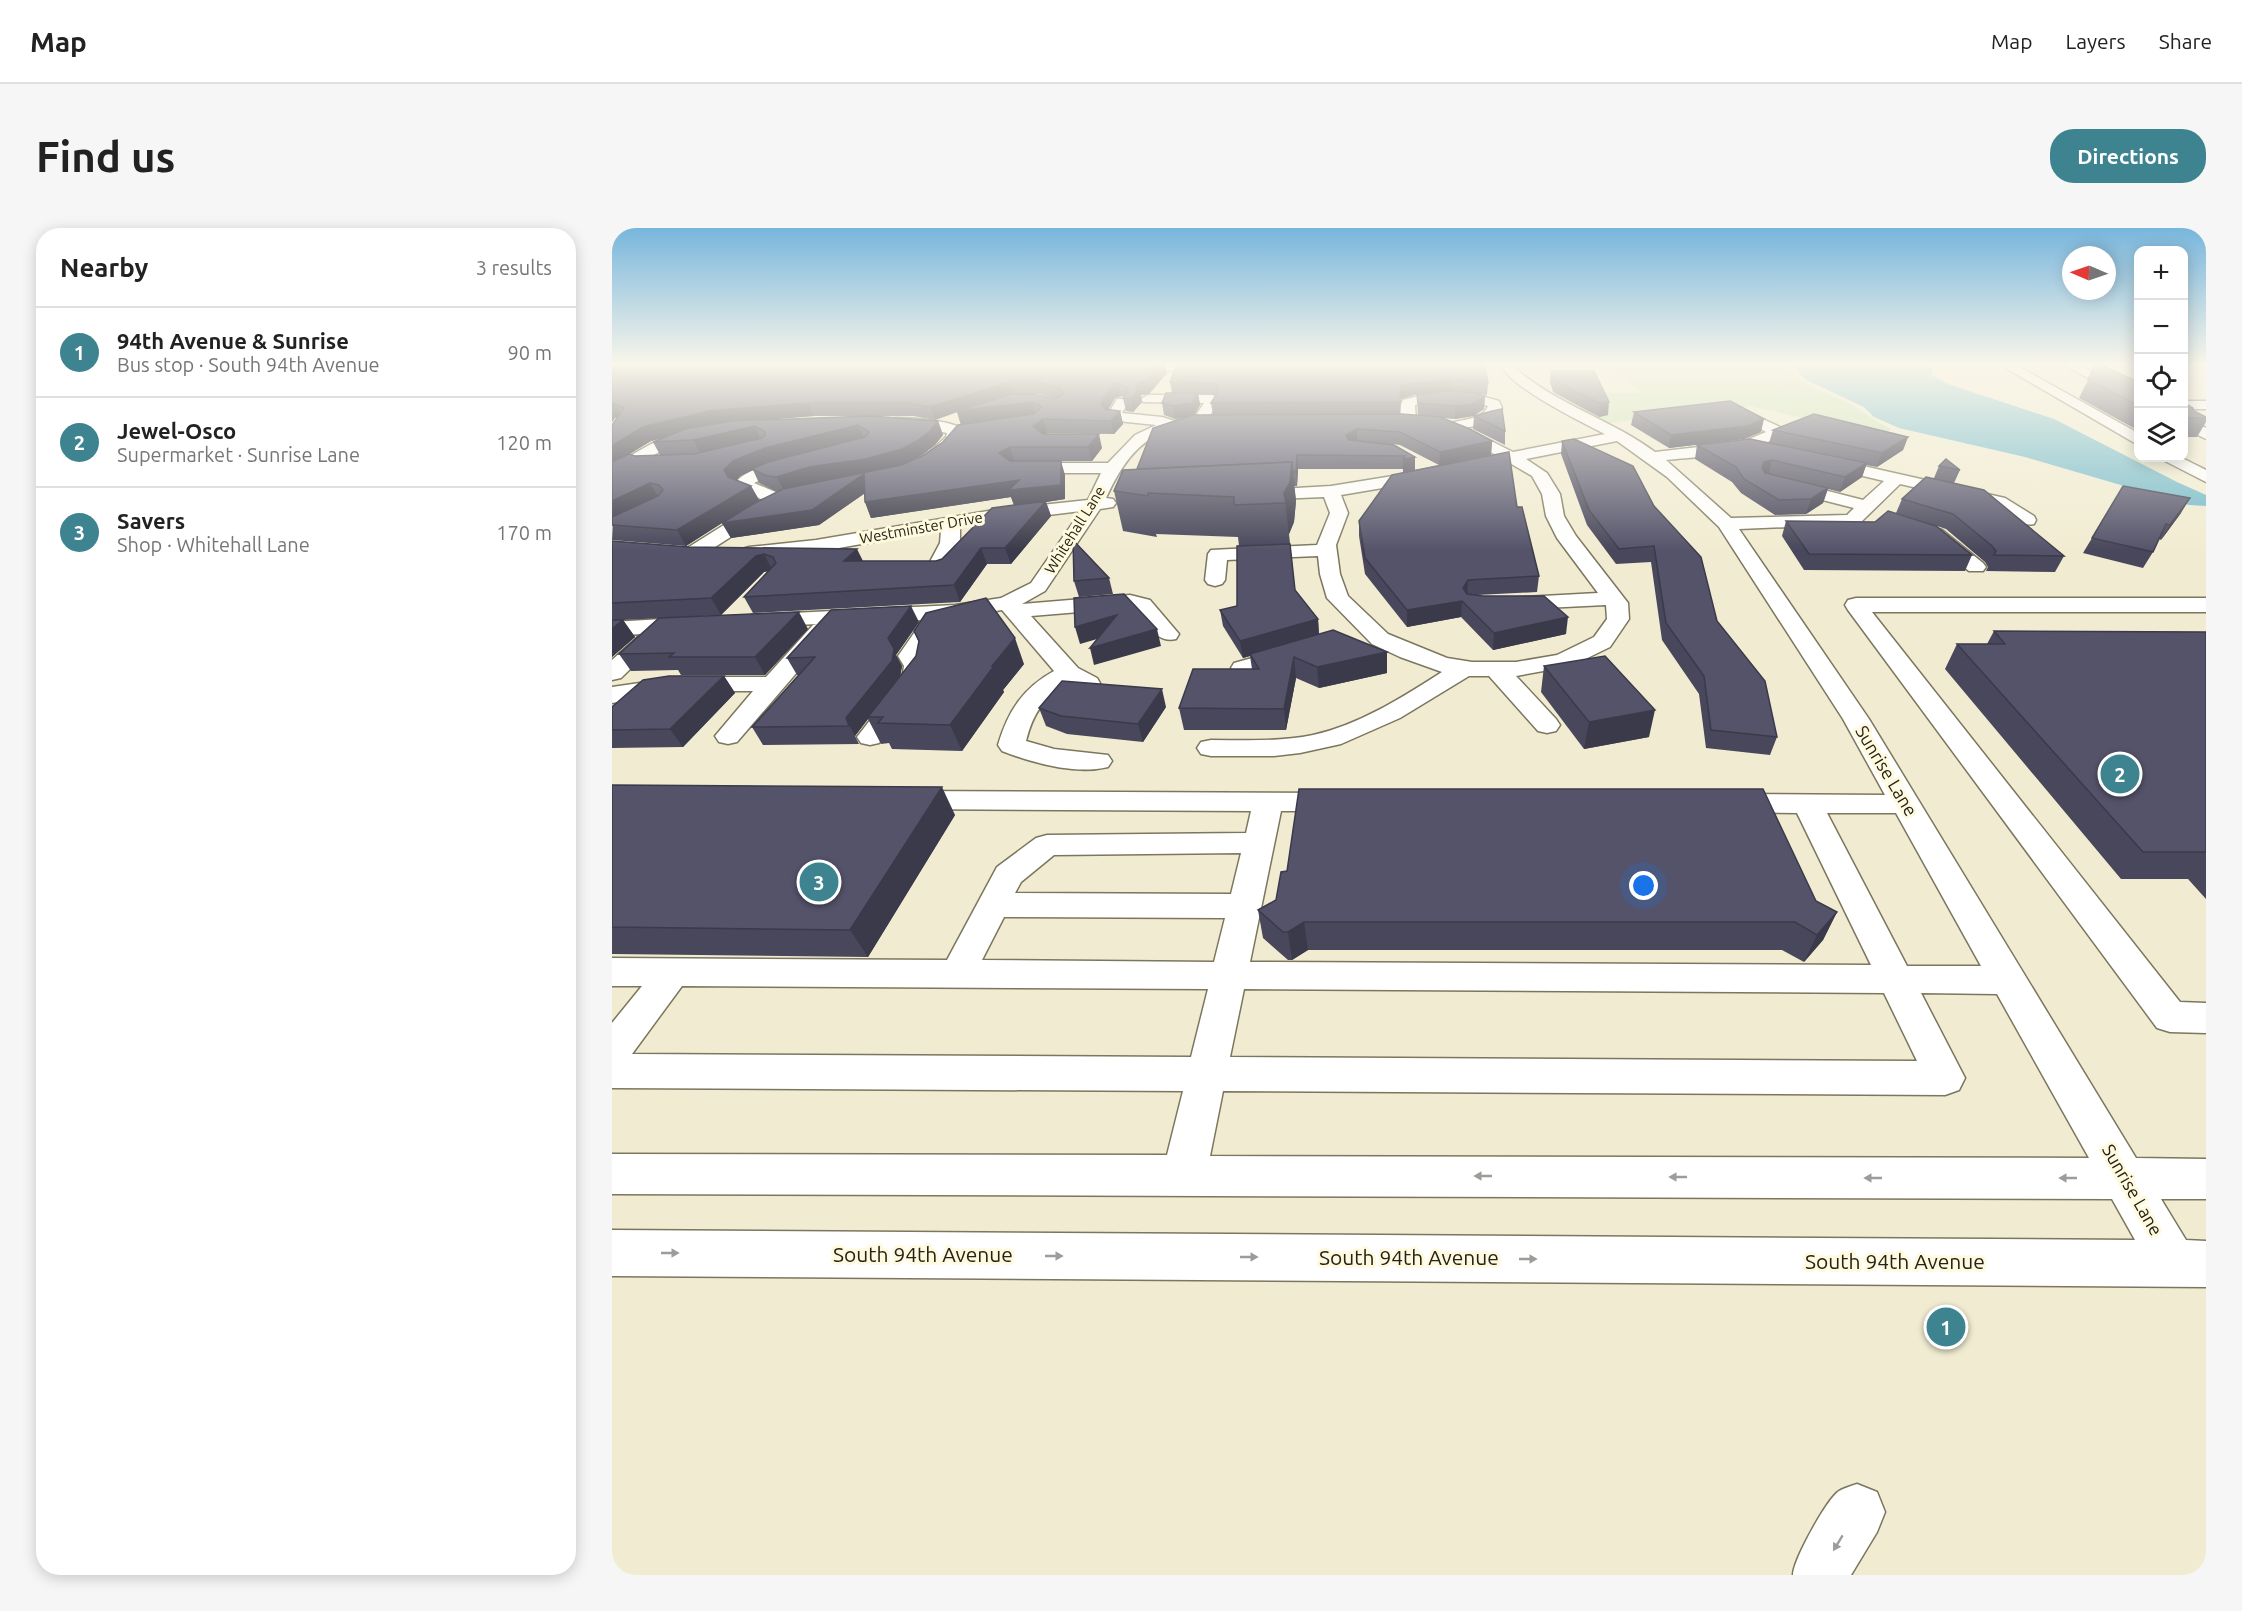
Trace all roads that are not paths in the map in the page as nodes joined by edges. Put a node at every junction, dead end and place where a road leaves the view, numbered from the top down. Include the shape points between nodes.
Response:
1 (935, 426) edge
2 (1169, 426) edge
3 (1447, 426) edge
4 (1603, 426) edge
5 (1767, 426) edge
6 (2114, 426) edge
7 (2191, 426) edge
8 (716, 431) edge
9 (2206, 434) edge
10 (1622, 436) junction
11 (2134, 437) edge
12 (1114, 442) dead end
13 (1136, 442) junction
14 (2188, 443) edge
15 (2206, 443) edge
16 (626, 445) edge
17 (1746, 446) junction
18 (1769, 451) edge
19 (656, 456) junction
20 (1510, 456) junction
21 (1652, 457) junction
22 (1804, 458) edge
23 (811, 459) edge
24 (2178, 462) edge
25 (1418, 463) dead end
26 (1479, 465) edge
27 (915, 468) edge
28 (1014, 468) edge
29 (1112, 468) junction
30 (612, 472) edge
31 (1896, 477) junction
32 (2206, 477) edge
33 (1768, 481) edge
34 (1331, 491) junction
35 (800, 494) edge
36 (1230, 495) edge
37 (779, 500) junction
38 (1128, 502) edge
39 (1094, 505) junction
40 (1870, 511) junction
41 (2027, 520) dead end
42 (951, 522) junction
43 (1726, 524) junction
44 (1923, 529) edge
45 (1327, 550) junction
46 (669, 552) edge
47 (691, 554) junction
48 (1976, 567) dead end
49 (935, 571) edge
50 (1215, 580) dead end
51 (1612, 598) junction
52 (1485, 603) edge
53 (2204, 606) edge
54 (1010, 607) junction
55 (939, 613) junction
56 (832, 618) junction
57 (740, 621) edge
58 (718, 622) edge
59 (663, 626) junction
60 (612, 629) edge
61 (1168, 634) dead end
62 (1318, 647) edge
63 (1243, 668) edge
64 (1464, 668) junction
65 (1496, 669) junction
66 (612, 673) edge
67 (1069, 673) junction
68 (773, 684) junction
69 (1113, 687) edge
70 (612, 694) edge
71 (1547, 725) dead end
72 (728, 736) dead end
73 (870, 737) edge
74 (1211, 748) dead end
75 (1098, 760) dead end
76 (874, 800) edge
77 (1268, 802) junction
78 (1374, 802) edge
79 (1692, 803) edge
80 (1808, 804) junction
81 (1906, 804) junction
82 (1258, 843) junction
83 (993, 905) junction
84 (1245, 906) junction
85 (612, 972) edge
86 (674, 972) junction
87 (958, 974) junction
88 (1228, 975) junction
89 (1894, 980) junction
90 (2009, 980) junction
91 (2206, 1018) edge
92 (612, 1051) edge
93 (612, 1071) edge
94 (1206, 1076) junction
95 (612, 1174) edge
96 (1184, 1175) junction
97 (2126, 1179) junction
98 (2206, 1179) edge
99 (612, 1252) edge
100 (2190, 1264) edge
101 (1857, 1512) dead end
102 (1822, 1575) edge

1 - 27 street via 963,427 925,464
2 - 13 street, Whitehall Lane
3 - 20 street via 1475,436
4 - 10 street, Sunrise Lane
5 - 17 street via 1775,430 1771,435
6 - 11 street
7 - 9 street
8 - 19 street via 696,428
10 - 20 street
10 - 21 street, Sunrise Lane
12 - 13 street
13 - 29 street, Whitehall Lane
14 - 15 street
16 - 19 street
17 - 18 street
17 - 21 street
19 - 30 street via 627,463
20 - 26 street
20 - 51 street via 1539,473 1567,538
21 - 43 street, Sunrise Lane
22 - 31 street
23 - 37 street via 768,470 744,482 752,490
24 - 32 street
25 - 34 street via 1443,473
28 - 29 street
29 - 39 street, Whitehall Lane
31 - 40 street
31 - 41 street via 1999,502
33 - 40 street
34 - 36 street
34 - 45 street via 1339,513
35 - 37 street
37 - 47 street
38 - 39 street, Westminster Drive
39 - 42 street, Westminster Drive
39 - 54 street, Whitehall Lane via 1038,587
40 - 43 street via 1852,520
42 - 47 street, Westminster Drive via 816,546 738,554
42 - 49 street via 950,543
43 - 81 street, Sunrise Lane via 1856,719
44 - 48 street via 1938,535
45 - 50 street via 1218,554
45 - 64 street via 1338,597 1361,634 1443,665
46 - 47 street, Westminster Drive
51 - 52 street
51 - 65 street via 1617,603 1618,620 1602,642 1563,661
53 - 91 street via 1856,604 2170,1017
54 - 55 street, Whitehall Lane
54 - 61 street via 1130,601 1142,605
54 - 67 street
55 - 56 street, Whitehall Lane
55 - 73 street via 910,656 916,666 914,680
56 - 57 street, Whitehall Lane
56 - 68 street
58 - 59 street
59 - 60 street
59 - 66 street
62 - 63 street
64 - 65 street
64 - 74 street via 1417,700 1313,743 1275,748
65 - 71 street
67 - 69 street via 1090,684
67 - 75 street via 1041,688 1019,717 1012,745 1065,760
68 - 70 street via 681,684
68 - 72 street
76 - 77 street
77 - 78 street
77 - 82 street
79 - 80 street
80 - 81 street
80 - 89 street
81 - 90 street, Sunrise Lane
82 - 83 street via 1047,845 1008,875
82 - 84 street
83 - 84 street
83 - 87 street
84 - 88 street
85 - 86 street
86 - 87 street
86 - 92 street
87 - 88 street
88 - 89 street
88 - 94 street
89 - 90 street
89 - 94 street via 1945,1078
90 - 97 street, Sunrise Lane
93 - 94 street
94 - 96 street
95 - 96 street
97 -> 96 street
97 - 98 street
97 - 100 street, Sunrise Lane
99 -> 100 street, South 94th Avenue
101 -> 102 street via 1822,1568

